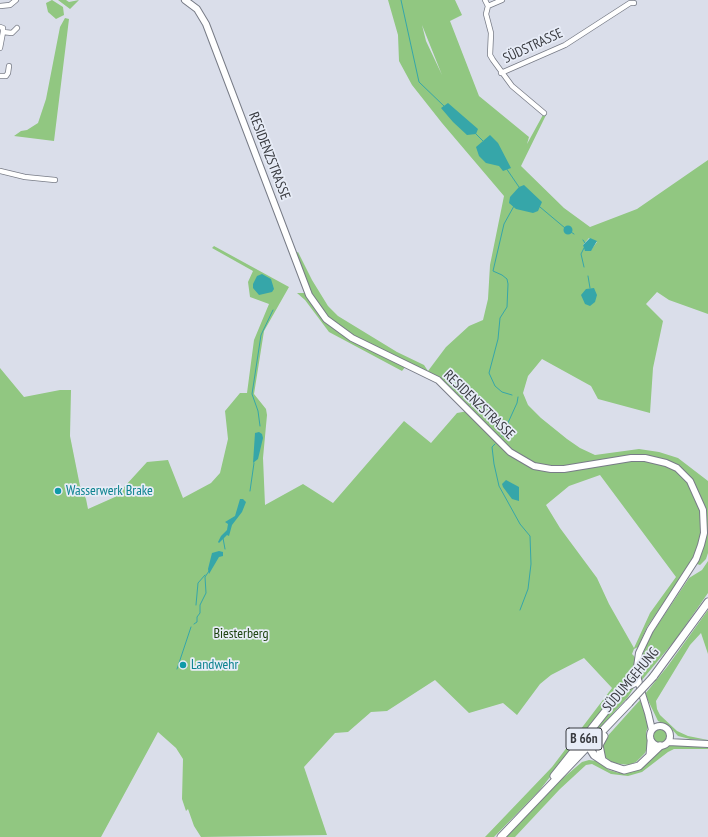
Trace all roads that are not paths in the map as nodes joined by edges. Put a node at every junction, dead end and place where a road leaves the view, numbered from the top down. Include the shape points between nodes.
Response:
1 (16, 0) edge
2 (185, 0) edge
3 (485, 0) edge
4 (502, 0) edge
5 (634, 3) dead end
6 (0, 6) edge
7 (488, 6) junction
8 (17, 28) dead end
9 (2, 29) edge
10 (0, 48) edge
11 (9, 66) dead end
12 (501, 73) junction
13 (0, 76) edge
14 (544, 113) dead end
15 (0, 170) edge
16 (55, 180) dead end
17 (708, 602) edge
18 (638, 681) junction
19 (648, 713) junction
20 (615, 719) junction
21 (660, 726) junction
22 (652, 730) junction
23 (669, 733) junction
24 (651, 742) junction
25 (668, 742) junction
26 (689, 743) junction
27 (708, 744) edge
28 (660, 746) junction
29 (589, 747) junction
30 (650, 755) junction
31 (600, 758) junction
32 (571, 765) junction
33 (534, 802) junction
34 (501, 837) edge

1 - 6 street via 10,5
2 - 18 main road, RESIDENZSTRASSE via 197,9 206,24 309,294 326,319 352,338 438,380 510,452 534,466 551,469 645,458 677,468 690,481 703,510 704,533 701,545 696,559 644,640 639,653
3 - 7 street
4 - 7 street
5 - 12 street, SÜDSTRASSE via 630,3 565,45
7 - 12 street via 486,14 491,33 490,55
8 - 9 street via 12,33
9 - 10 street
11 - 13 street via 6,76
12 - 14 street via 512,86
15 - 16 street
17 - 20 main road, SÜDUMGEHUNG / B 66n, bridge via 652,677
18 - 19 main road, RESIDENZSTRASSE
18 - 33 main road, B 66n via 624,688
19 - 21 main road, RESIDENZSTRASSE
19 - 22 main road, RESIDENZSTRASSE
20 - 29 main road, SÜDUMGEHUNG / B 66n
20 - 31 main road, B 66n via 599,745
21 - 22 main road
21 - 23 main road
22 - 24 main road
23 - 25 main road
23 - 26 main road
24 - 28 main road
24 - 30 main road
25 - 26 main road
25 - 28 main road
26 - 27 main road
28 - 30 main road, B 66n
29 - 31 main road, B 66n via 591,752
29 - 32 main road, SÜDUMGEHUNG / B 66n
30 - 31 main road, B 66n via 632,769 613,767
31 - 32 main road, B 66n via 580,759
32 - 33 main road, SÜDUMGEHUNG / B 66n
33 - 34 main road, SÜDUMGEHUNG / B 66n

